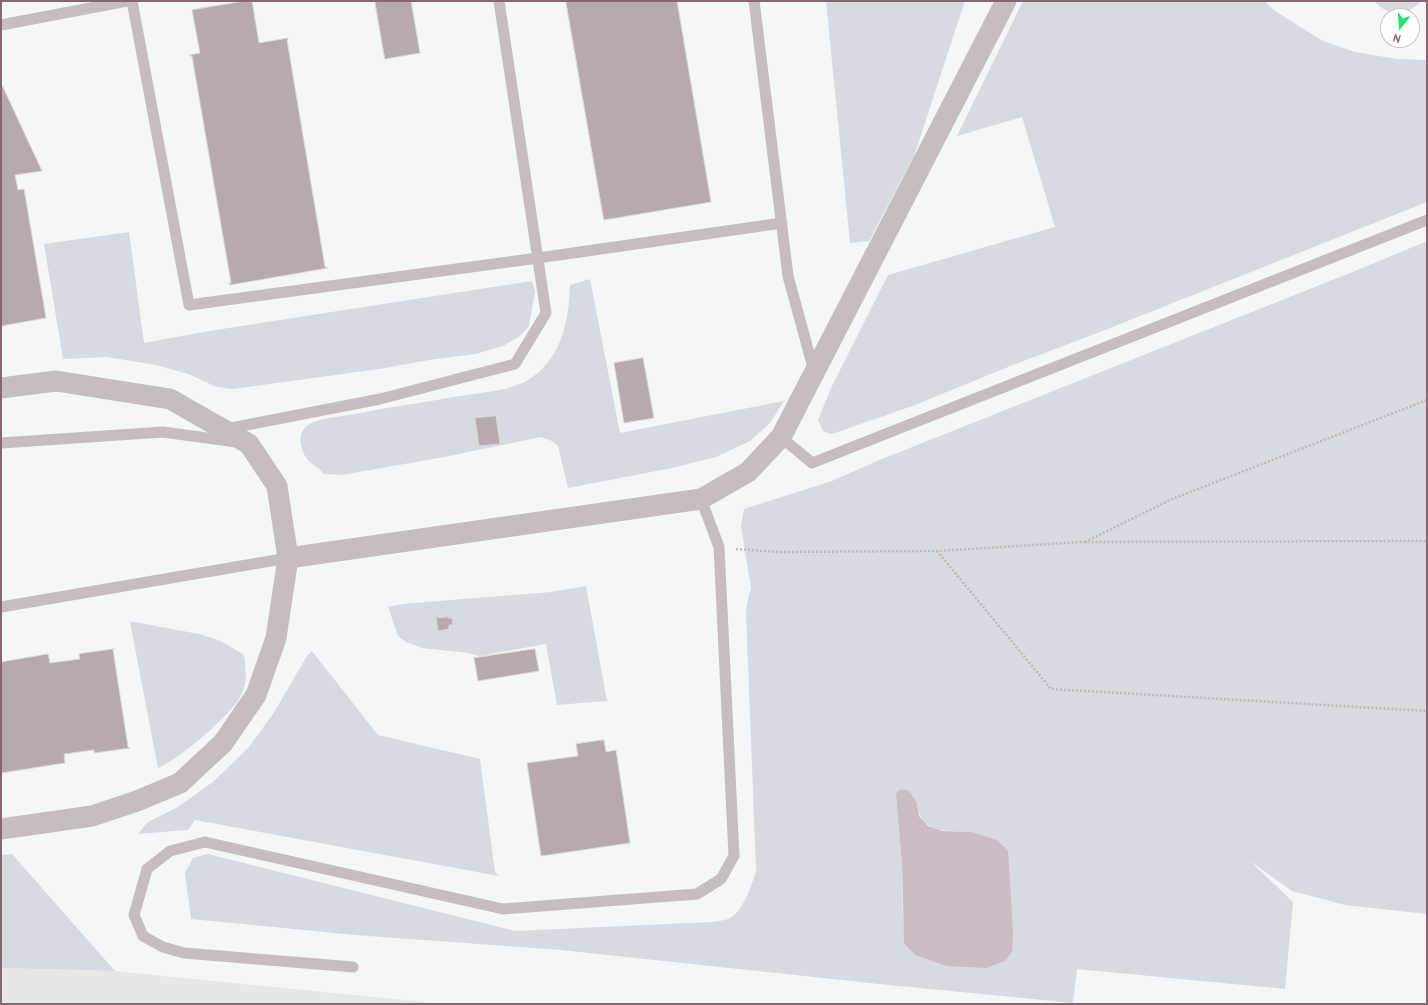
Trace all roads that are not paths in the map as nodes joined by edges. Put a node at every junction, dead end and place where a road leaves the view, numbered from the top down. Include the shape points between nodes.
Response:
1 (127, 1) edge
2 (132, 1) edge
3 (499, 1) edge
4 (754, 1) edge
5 (1006, 1) edge
6 (1, 25) edge
7 (1427, 220) edge
8 (782, 224) junction
9 (538, 258) junction
10 (814, 372) junction
11 (1, 388) edge
12 (224, 430) junction
13 (781, 437) junction
14 (1, 443) edge
15 (248, 444) junction
16 (701, 499) junction
17 (288, 558) junction
18 (1, 607) edge
19 (1, 829) edge
20 (353, 967) dead end

1 - 6 lane
2 - 9 lane via 189,305
3 - 9 lane
4 - 8 lane
5 - 10 street
7 - 13 lane via 812,463
8 - 9 lane
8 - 10 lane via 788,276
9 - 12 lane via 546,313 516,364 380,399
10 - 13 street
11 - 12 street via 56,381 170,399
12 - 15 street
13 - 16 street via 748,472
14 - 15 lane via 163,432
15 - 17 street via 277,486
16 - 17 street
16 - 20 lane via 719,547 734,856 721,879 697,894 503,909 205,842 170,850 147,869 134,915 143,936 163,947 184,953
17 - 18 lane
17 - 19 street via 276,638 256,695 223,743 180,783 137,801 92,816

